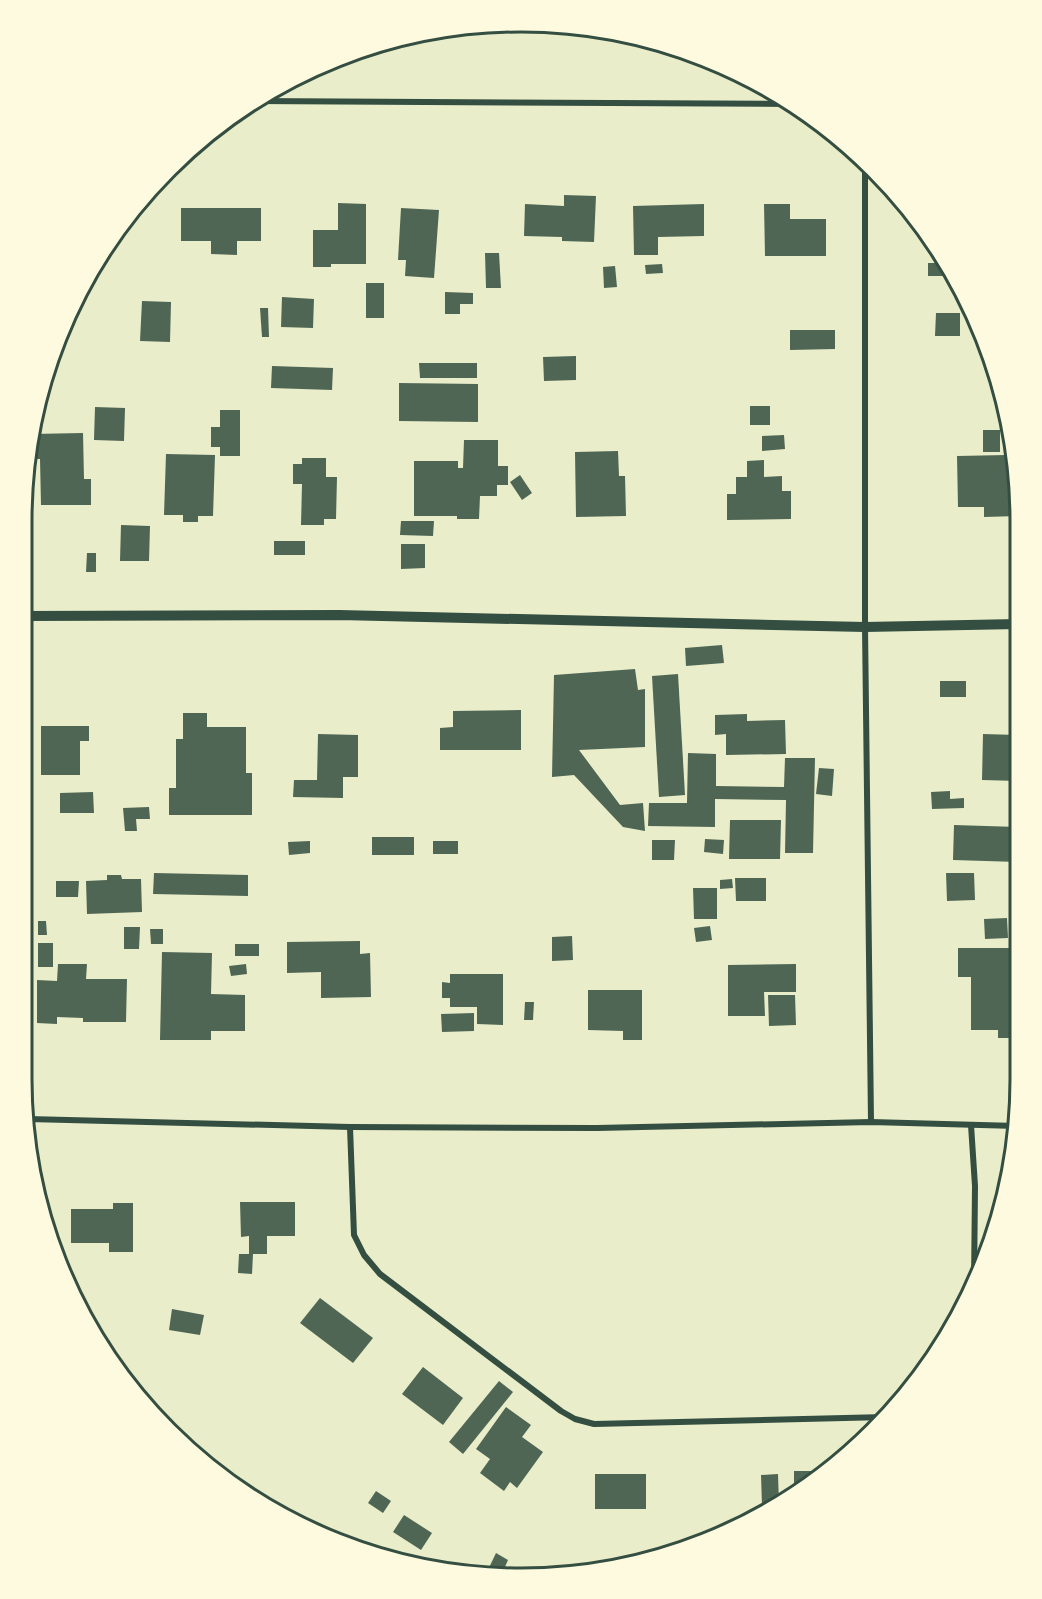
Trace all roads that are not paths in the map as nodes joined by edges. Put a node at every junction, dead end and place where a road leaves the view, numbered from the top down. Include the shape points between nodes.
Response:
1 (270, 101) edge
2 (777, 104) edge
3 (865, 173) edge
4 (32, 616) edge
5 (1010, 624) edge
6 (865, 627) junction
7 (34, 1119) edge
8 (871, 1122) junction
9 (971, 1125) junction
10 (1008, 1126) edge
11 (350, 1127) junction
12 (974, 1262) edge
13 (873, 1417) edge

1 - 2 street
3 - 6 street
4 - 6 street via 339,615
5 - 6 street
6 - 8 street
7 - 11 street
8 - 9 street
8 - 11 street via 597,1128
9 - 10 street
9 - 12 street
11 - 13 street via 354,1235 364,1255 380,1274 574,1419 594,1424

